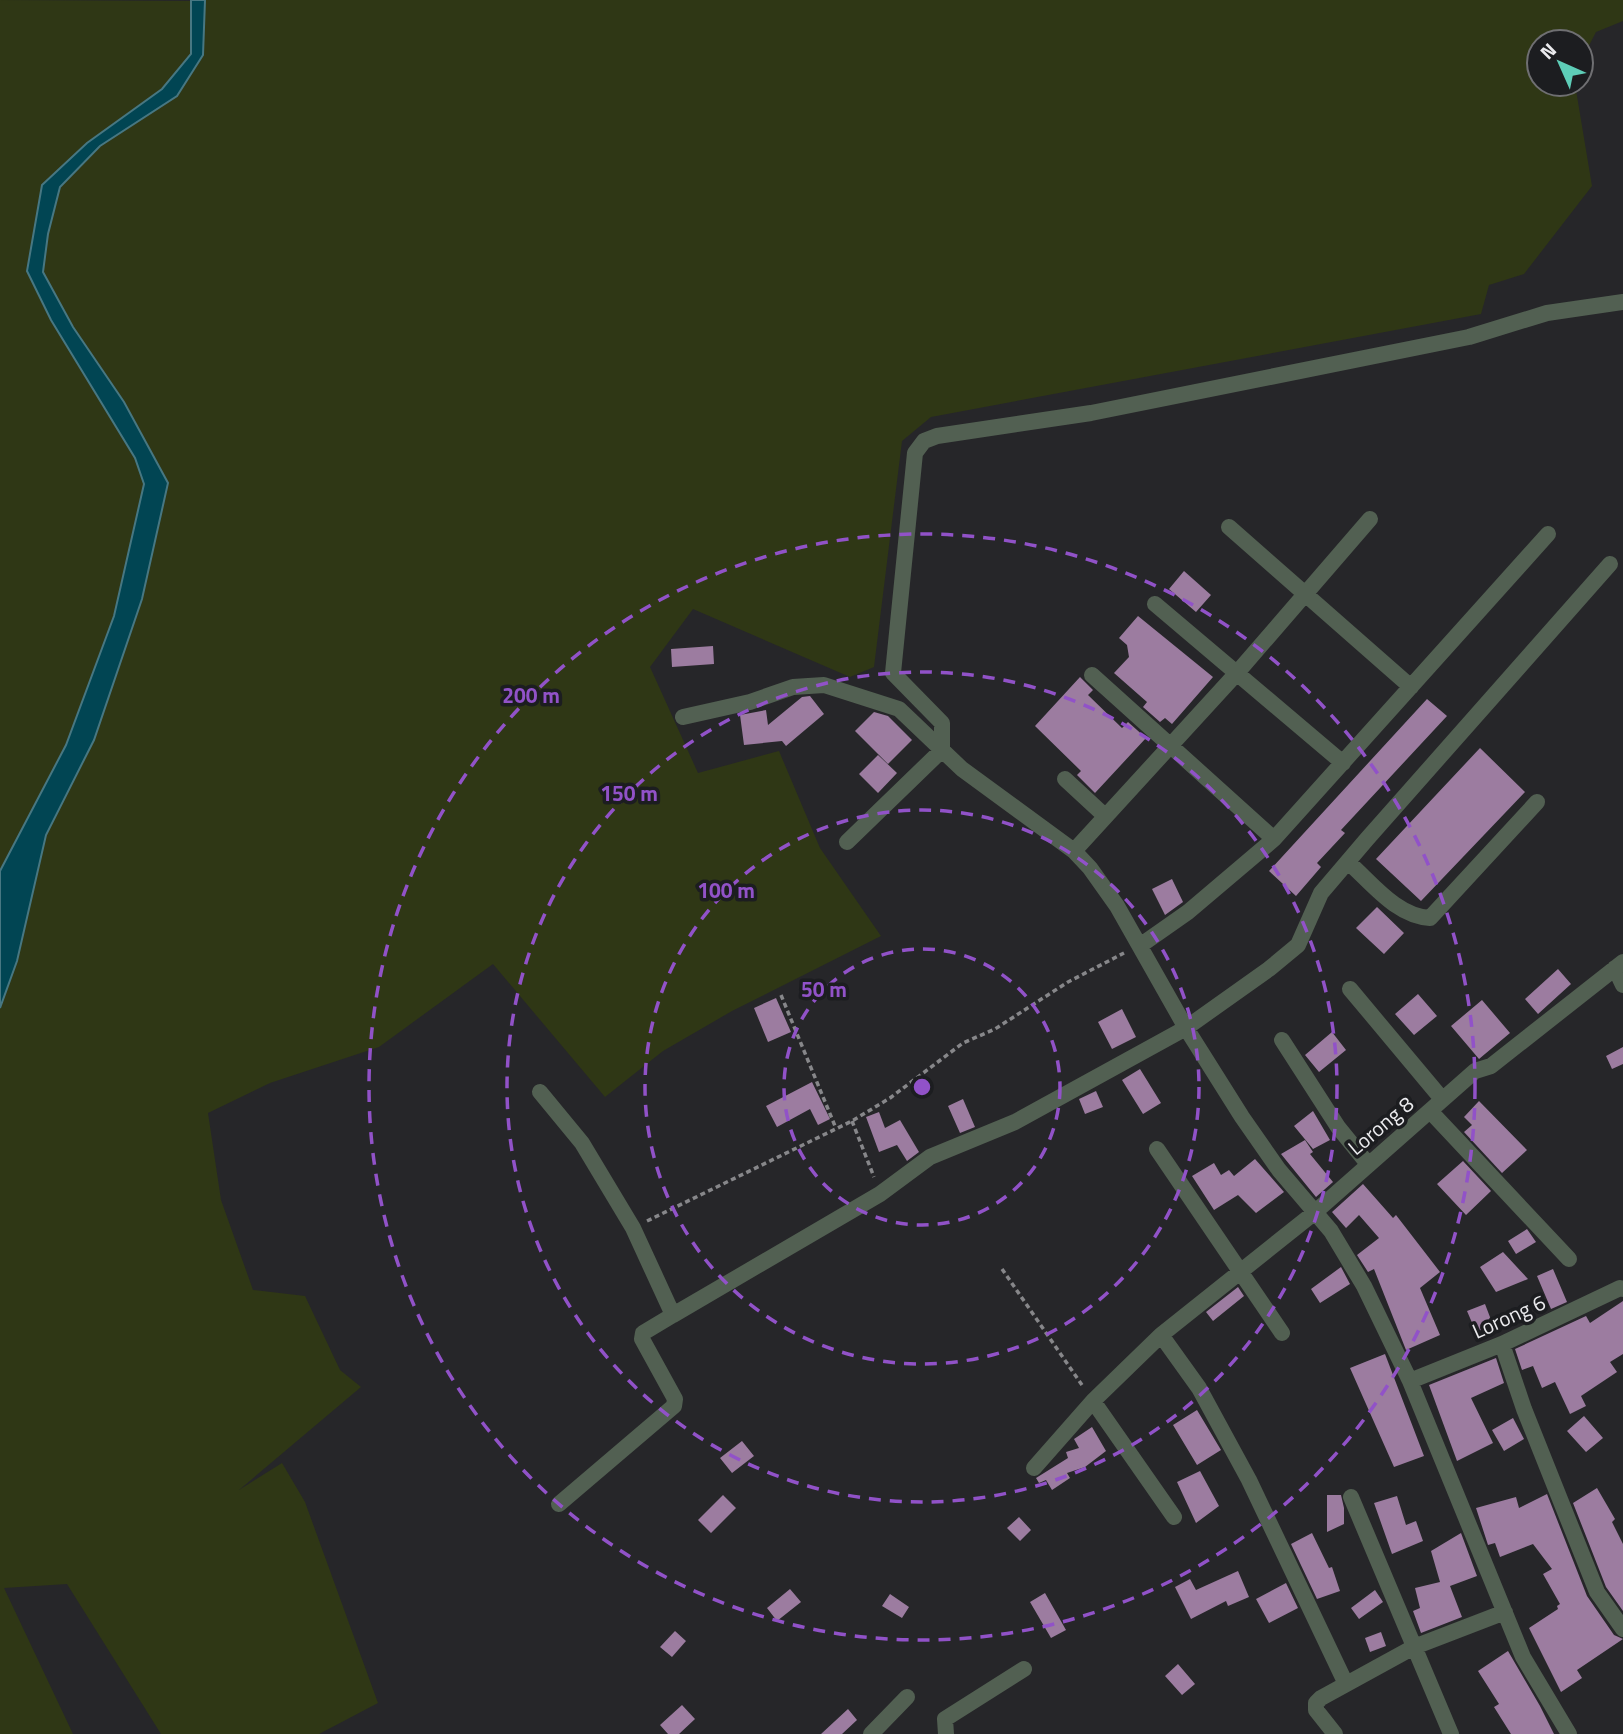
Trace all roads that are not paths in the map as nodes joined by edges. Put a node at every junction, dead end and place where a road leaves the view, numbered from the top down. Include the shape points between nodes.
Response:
1 (1623, 302) edge
2 (1370, 519) dead end
3 (1229, 527) dead end
4 (1548, 534) dead end
5 (1610, 564) dead end
6 (1306, 594) junction
7 (1155, 604) dead end
8 (1236, 674) junction
9 (1092, 675) dead end
10 (1411, 687) junction
11 (683, 717) dead end
12 (1169, 747) junction
13 (942, 750) junction
14 (1343, 763) junction
15 (1065, 779) dead end
16 (1537, 802) dead end
17 (1105, 816) junction
18 (1274, 839) junction
19 (848, 842) dead end
20 (1074, 851) junction
21 (1348, 862) junction
22 (1140, 945) junction
23 (1619, 965) edge
24 (1623, 985) edge
25 (1350, 989) dead end
26 (1186, 1028) junction
27 (1282, 1040) dead end
28 (540, 1092) dead end
29 (1437, 1106) junction
30 (1157, 1149) dead end
31 (1368, 1164) junction
32 (1314, 1213) junction
33 (1569, 1259) dead end
34 (1238, 1272) junction
35 (1623, 1289) edge
36 (673, 1315) junction
37 (1282, 1334) dead end
38 (1161, 1335) junction
39 (1502, 1344) junction
40 (1410, 1381) junction
41 (1093, 1401) junction
42 (1034, 1468) dead end
43 (1351, 1497) dead end
44 (559, 1504) dead end
45 (1174, 1517) dead end
46 (1505, 1612) junction
47 (1623, 1629) edge
48 (1414, 1647) junction
49 (1024, 1669) dead end
50 (1346, 1684) junction
51 (907, 1697) dead end
52 (871, 1734) edge
53 (946, 1734) edge
54 (1335, 1734) edge
55 (1451, 1734) edge
56 (1569, 1734) edge

1 - 13 street via 1547,313 1469,337 1105,411 924,441 915,453 893,673 942,723
2 - 6 street
3 - 6 street
4 - 10 street
5 - 21 street
6 - 8 street
6 - 10 street
7 - 8 street
8 - 12 street
8 - 14 street
9 - 12 street
10 - 14 street
11 - 13 street via 793,687 824,685 898,709
12 - 17 street
12 - 18 street
13 - 19 street
13 - 20 street via 984,787
14 - 18 street
15 - 17 street
16 - 21 street via 1430,918 1402,911
17 - 20 street
18 - 22 street via 1188,912
20 - 22 street via 1112,898
21 - 26 street via 1321,893 1298,945
22 - 26 street
23 - 24 street
23 - 29 street, Lorong 8 via 1491,1066 1475,1071
25 - 29 street
26 - 32 street via 1249,1128
26 - 36 street via 1015,1122 930,1157 880,1194
27 - 31 street via 1338,1127
28 - 36 street via 582,1143 633,1228
29 - 31 street, Lorong 8
29 - 33 street
30 - 34 street
31 - 32 street, Lorong 8
32 - 34 street, Lorong 8
32 - 40 street via 1331,1231 1364,1286
34 - 37 street
34 - 38 street, Lorong 8
35 - 39 street, Lorong 6
36 - 44 street via 643,1333 642,1339 675,1399 674,1406
38 - 41 street, Lorong 8
38 - 50 street via 1199,1388 1238,1459
39 - 40 street, Lorong 6
39 - 47 street via 1597,1592
40 - 46 street
41 - 42 street, Lorong 8
41 - 45 street
43 - 48 street
46 - 48 street
46 - 56 street via 1523,1657
48 - 50 street
48 - 55 street
49 - 53 street via 945,1719
50 - 54 street via 1316,1703 1316,1710
51 - 52 street

